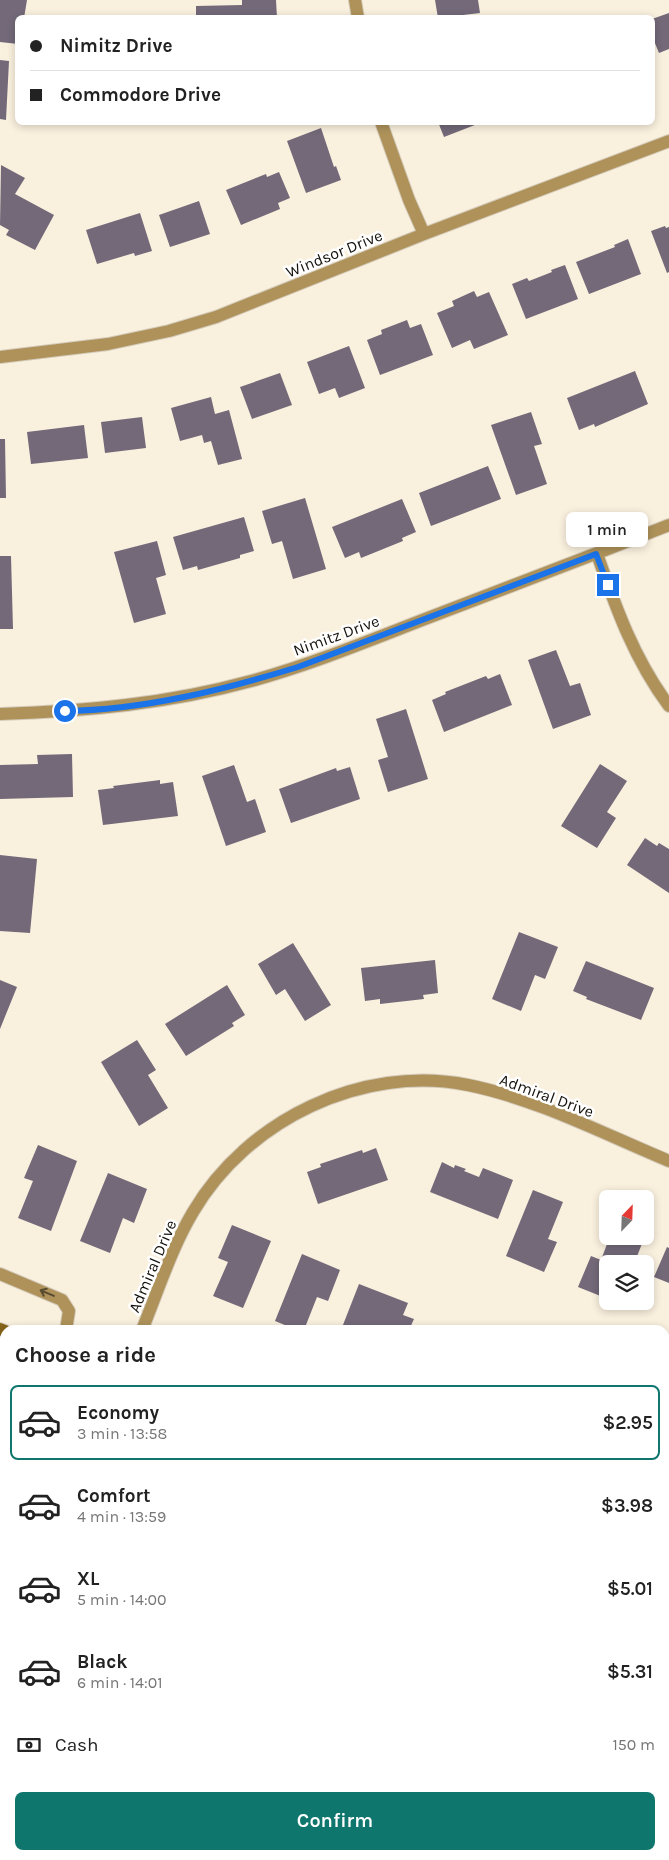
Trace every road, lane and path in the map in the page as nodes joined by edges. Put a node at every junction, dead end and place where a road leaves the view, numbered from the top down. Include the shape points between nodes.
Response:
1 (355, 0) edge
2 (358, 15) edge
3 (382, 125) edge
4 (669, 141) edge
5 (424, 234) junction
6 (0, 357) edge
7 (669, 525) edge
8 (596, 554) junction
9 (669, 706) edge
10 (0, 714) edge
11 (669, 1161) edge
12 (0, 1274) edge
13 (67, 1325) edge
14 (144, 1325) edge

1 - 2 street
3 - 5 street
4 - 5 street, Windsor Drive
5 - 6 street, Windsor Drive via 252,304 184,326 83,349
7 - 8 street, Nimitz Drive
8 - 9 street via 630,643
8 - 10 street, Nimitz Drive via 298,667 250,682 152,702 89,710
11 - 14 street, Admiral Drive via 516,1098 467,1085 404,1082 342,1094 317,1103 273,1128 242,1152 216,1180 180,1235
13 -> 12 street via 69,1312 62,1300

